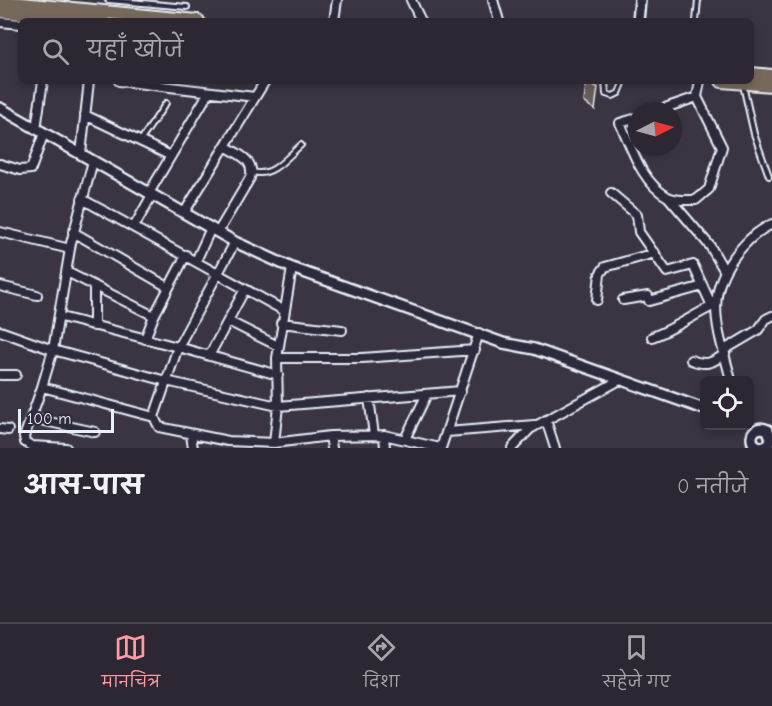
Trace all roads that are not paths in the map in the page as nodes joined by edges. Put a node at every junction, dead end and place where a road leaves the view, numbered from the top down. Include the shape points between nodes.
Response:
1 (337, 0) edge
2 (411, 0) edge
3 (493, 0) edge
4 (640, 0) edge
5 (698, 0) edge
6 (3, 4) edge
7 (107, 7) edge
8 (187, 7) dead end
9 (49, 18) edge
10 (97, 18) edge
11 (178, 18) edge
12 (334, 18) edge
13 (420, 18) edge
14 (497, 18) edge
15 (638, 18) edge
16 (696, 18) edge
17 (0, 22) edge
18 (18, 24) edge
19 (772, 76) edge
20 (754, 77) edge
21 (754, 80) edge
22 (43, 84) edge
23 (89, 84) edge
24 (144, 84) edge
25 (263, 84) edge
26 (605, 84) edge
27 (623, 84) edge
28 (699, 84) edge
29 (748, 84) edge
30 (772, 85) edge
31 (209, 92) junction
32 (255, 97) junction
33 (697, 97) junction
34 (166, 102) dead end
35 (682, 102) edge
36 (0, 108) edge
37 (85, 115) junction
38 (628, 121) edge
39 (40, 131) junction
40 (140, 141) junction
41 (628, 141) edge
42 (301, 145) dead end
43 (225, 146) junction
44 (81, 154) junction
45 (171, 156) junction
46 (635, 156) edge
47 (93, 161) junction
48 (0, 165) edge
49 (252, 172) junction
50 (770, 176) dead end
51 (151, 194) junction
52 (611, 194) dead end
53 (669, 198) junction
54 (82, 200) junction
55 (184, 213) junction
56 (772, 224) edge
57 (134, 227) junction
58 (215, 230) junction
59 (0, 232) edge
60 (73, 232) junction
61 (235, 242) junction
62 (70, 249) junction
63 (655, 253) junction
64 (186, 255) junction
65 (196, 261) junction
66 (292, 268) junction
67 (724, 270) junction
68 (67, 272) junction
69 (218, 273) junction
70 (0, 286) edge
71 (94, 286) junction
72 (703, 286) junction
73 (168, 287) junction
74 (245, 289) junction
75 (37, 295) dead end
76 (597, 300) dead end
77 (624, 300) dead end
78 (713, 305) junction
79 (283, 310) junction
80 (154, 316) junction
81 (772, 316) edge
82 (61, 317) junction
83 (228, 321) junction
84 (281, 323) junction
85 (94, 326) junction
86 (342, 330) dead end
87 (0, 331) edge
88 (479, 333) junction
89 (652, 337) dead end
90 (145, 339) junction
91 (278, 346) junction
92 (178, 347) junction
93 (53, 350) junction
94 (475, 350) junction
95 (724, 352) junction
96 (209, 356) junction
97 (277, 358) junction
98 (691, 360) dead end
99 (0, 375) edge
100 (16, 375) dead end
101 (278, 375) junction
102 (730, 376) edge
103 (620, 380) junction
104 (166, 381) junction
105 (42, 387) junction
106 (461, 391) junction
107 (427, 394) junction
108 (369, 398) junction
109 (278, 406) junction
110 (700, 406) edge
111 (154, 417) junction
112 (31, 418) junction
113 (542, 422) junction
114 (754, 428) edge
115 (751, 430) edge
116 (95, 432) dead end
117 (447, 432) junction
118 (191, 435) junction
119 (374, 435) junction
120 (384, 435) junction
121 (330, 436) junction
122 (405, 439) junction
123 (766, 441) edge
124 (274, 443) junction
125 (296, 444) edge
126 (259, 445) edge
127 (45, 447) edge
128 (66, 448) edge
129 (193, 448) edge
130 (332, 448) edge
131 (385, 448) edge
132 (440, 448) edge
133 (512, 448) edge
134 (555, 448) edge

1 - 12 street
2 - 13 street
3 - 14 street
4 - 15 street
5 - 16 lane
6 - 7 highway
6 - 9 highway
7 - 8 lane
7 - 10 highway
7 - 11 highway
17 - 18 street
19 - 20 highway
21 - 30 highway
22 - 39 street
23 - 37 street
24 - 31 street
25 - 32 street
26 - 27 lane via 606,94 613,96
28 - 33 street
29 - 50 lane via 754,134
31 - 32 street
31 - 45 street
32 - 43 street
33 - 35 street
33 - 53 street via 722,147 708,189 696,200
34 - 40 lane
36 - 39 street
37 - 40 street
37 - 44 street
38 - 41 street via 620,123
39 - 44 street
39 - 48 street via 31,169
40 - 45 street
42 - 49 lane via 269,173
43 - 49 street via 250,162
43 - 55 street
44 - 47 street
45 - 51 street
46 - 53 street via 652,184
47 - 51 street
47 - 54 street
49 - 58 street
51 - 55 street
51 - 57 street
52 - 63 street via 637,215 639,232
53 - 67 street via 710,246
54 - 57 street
54 - 60 street
55 - 58 street
56 - 67 street via 755,232
57 - 64 street
58 - 61 street
58 - 65 street
59 - 62 street
60 - 62 street
60 - 73 street
61 - 66 street
61 - 69 street
62 - 68 street
63 - 72 street via 666,272 693,265
63 - 76 street via 605,267 600,274
64 - 65 street
64 - 73 street
65 - 69 street
66 - 79 street
66 - 88 street
67 - 78 street
68 - 71 street
68 - 82 street
69 - 74 street
69 - 92 street
70 - 75 street
71 - 80 street
71 - 85 street
72 - 77 street via 649,301 648,296
72 - 78 street
73 - 80 street
74 - 79 street
74 - 83 street
78 - 89 street via 672,330
78 - 95 street
79 - 84 street
80 - 90 street
81 - 95 street
82 - 85 street
82 - 93 street
83 - 91 street
83 - 96 street
84 - 86 street
84 - 91 street
85 - 90 street
87 - 93 street
88 - 94 street
88 - 103 street
90 - 92 street
91 - 97 street
92 - 96 street
92 - 104 street
93 - 104 street
93 - 105 street
94 - 97 street via 362,358
94 - 106 street
95 - 98 street via 710,364
95 - 102 street
96 - 101 street
97 - 101 street
99 - 100 street
101 - 109 street
103 - 110 street
103 - 113 street
104 - 109 street
104 - 111 street
105 - 111 street
105 - 112 street
106 - 107 street
106 - 117 street
107 - 108 street
107 - 122 street
108 - 109 street
108 - 119 street
109 - 124 street
111 - 118 street via 159,427
112 - 116 street
112 - 127 street via 25,442
113 - 117 street
113 - 133 street
113 - 134 street
114 - 123 street via 761,428
115 - 123 street via 752,440
117 - 132 street
118 - 126 street
118 - 129 street
119 - 120 street
119 - 121 street
120 - 122 street
120 - 131 street
121 - 125 street
121 - 130 street
122 - 132 street
124 - 125 street
124 - 126 street
127 - 128 street

